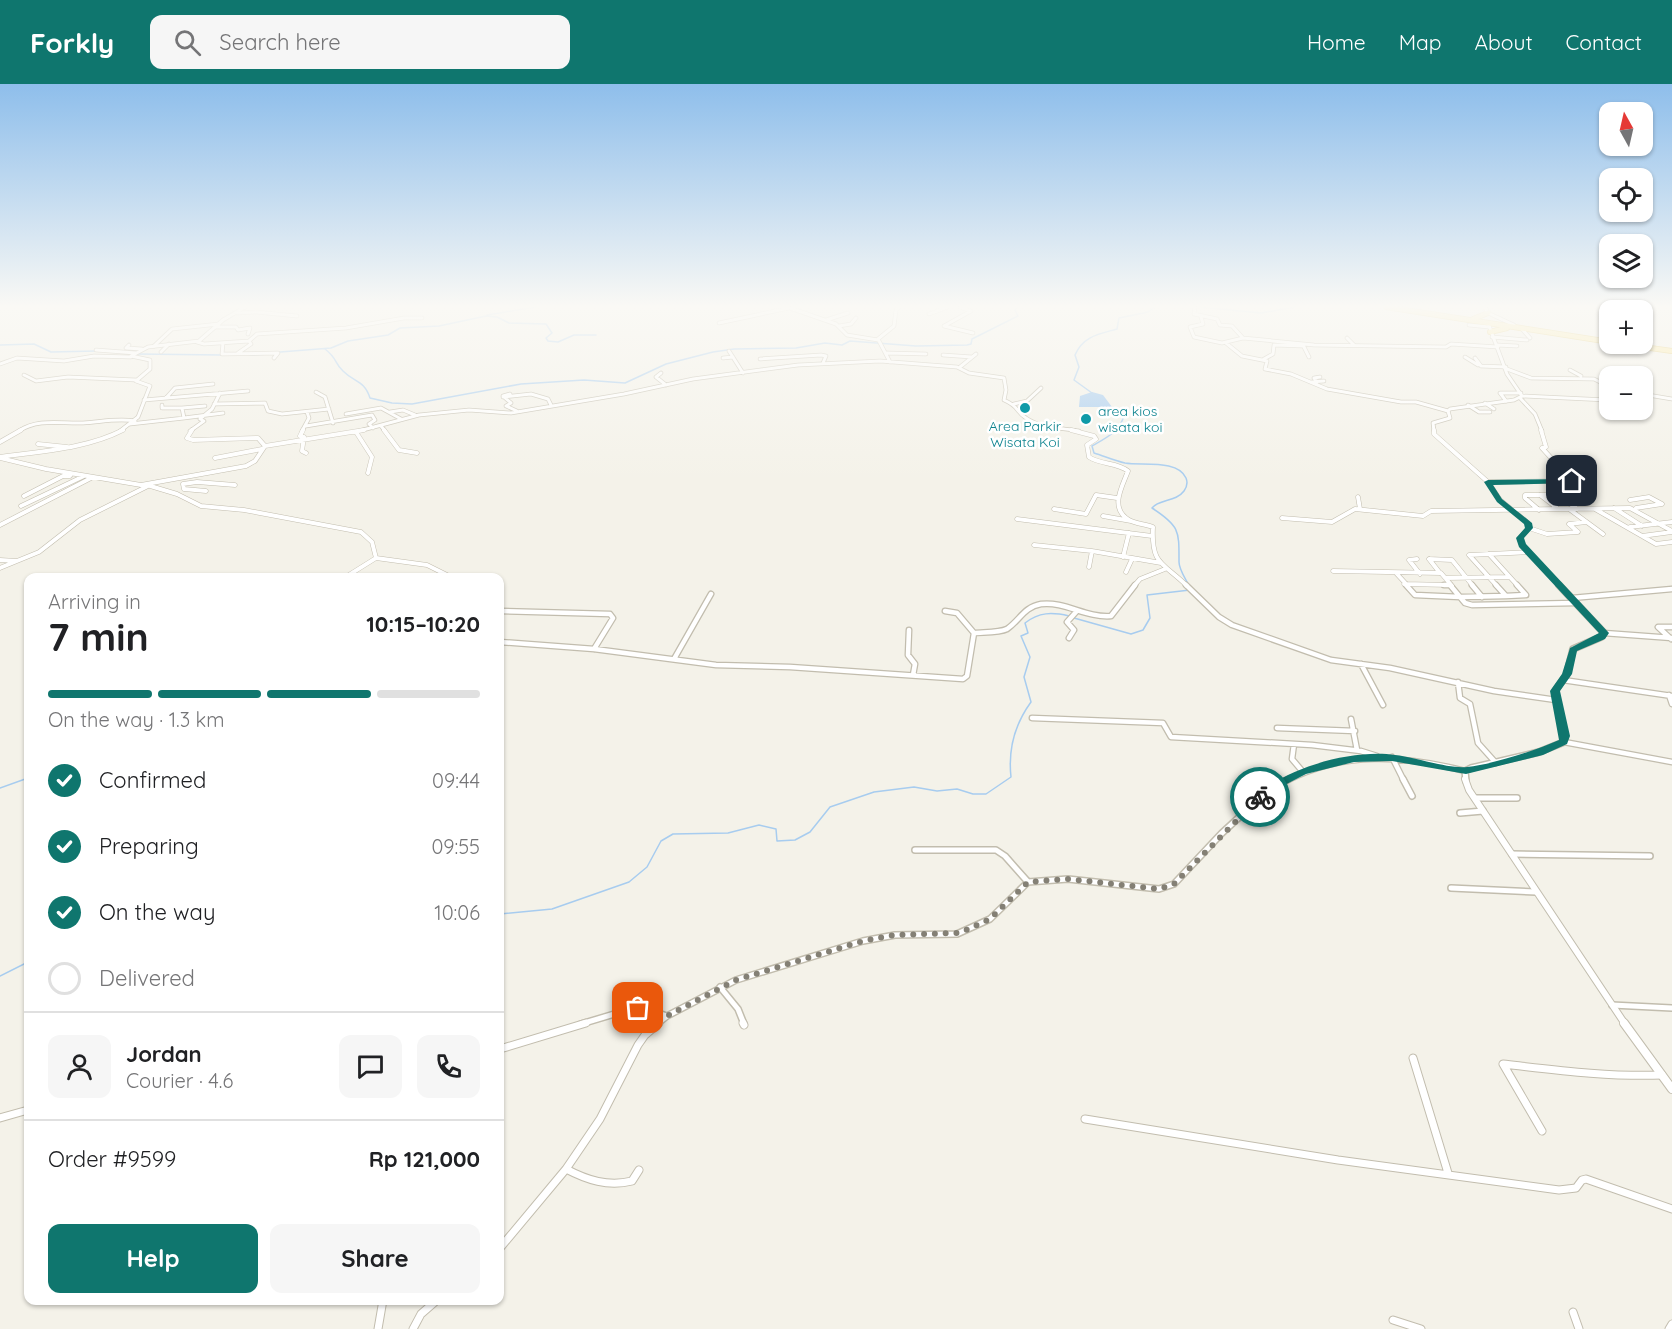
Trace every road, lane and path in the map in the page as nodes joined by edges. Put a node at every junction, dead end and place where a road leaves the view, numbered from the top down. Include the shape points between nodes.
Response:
1 (150, 365) edge
2 (738, 365) edge
3 (764, 365) edge
4 (798, 365) edge
5 (933, 365) edge
6 (1266, 365) edge
7 (1505, 365) edge
8 (1481, 366) edge
9 (960, 367) joint
10 (720, 369) dead end
11 (766, 369) junction
12 (1570, 370) dead end
13 (1507, 371) junction
14 (661, 373) dead end
15 (743, 373) junction
16 (24, 375) dead end
17 (724, 375) junction
18 (1320, 377) dead end
19 (1584, 378) junction
20 (136, 380) junction
21 (1599, 380) edge
22 (1317, 381) junction
23 (1324, 381) dead end
24 (1307, 382) junction
25 (213, 384) dead end
26 (666, 385) junction
27 (1041, 388) dead end
28 (248, 390) dead end
29 (316, 392) dead end
30 (220, 393) junction
31 (510, 394) dead end
32 (1521, 396) junction
33 (503, 397) junction
34 (1653, 397) edge
35 (166, 398) junction
36 (1672, 399) edge
37 (144, 400) junction
38 (1599, 400) edge
39 (1506, 401) junction
40 (1485, 403) junction
41 (214, 404) junction
42 (1014, 404) junction
43 (162, 405) dead end
44 (551, 405) junction
45 (1468, 405) junction
46 (204, 406) dead end
47 (182, 408) junction
48 (329, 409) junction
49 (1494, 410) dead end
50 (517, 411) junction
51 (1448, 411) junction
52 (307, 412) junction
53 (390, 412) junction
54 (1490, 412) dead end
55 (223, 413) dead end
56 (346, 414) dead end
57 (415, 415) junction
58 (206, 416) junction
59 (184, 418) junction
60 (401, 420) junction
61 (133, 423) junction
62 (333, 423) junction
63 (306, 426) junction
64 (381, 426) junction
65 (373, 428) junction
66 (356, 432) junction
67 (305, 440) junction
68 (0, 442) edge
69 (38, 444) dead end
70 (70, 447) junction
71 (263, 448) junction
72 (306, 453) dead end
73 (417, 453) dead end
74 (0, 458) edge
75 (215, 458) dead end
76 (253, 463) junction
77 (247, 470) dead end
78 (368, 473) dead end
79 (82, 476) junction
80 (93, 477) junction
81 (183, 478) junction
82 (1488, 482) junction
83 (183, 484) junction
84 (147, 485) junction
85 (235, 485) dead end
86 (206, 491) dead end
87 (1540, 495) junction
88 (24, 496) dead end
89 (1358, 497) dead end
90 (1117, 498) junction
91 (21, 506) dead end
92 (1360, 508) junction
93 (1594, 508) junction
94 (1614, 508) junction
95 (1635, 508) junction
96 (1641, 508) junction
97 (1054, 509) dead end
98 (1557, 509) junction
99 (1568, 509) junction
100 (1577, 509) junction
101 (1539, 510) junction
102 (1077, 512) junction
103 (1513, 512) junction
104 (1103, 516) dead end
105 (1282, 518) dead end
106 (1017, 519) dead end
107 (1131, 521) junction
108 (1586, 522) junction
109 (1672, 522) edge
110 (1660, 524) junction
111 (0, 525) edge
112 (1071, 526) junction
113 (1642, 526) junction
114 (1529, 528) junction
115 (1628, 528) junction
116 (1672, 532) edge
117 (1129, 533) junction
118 (1603, 534) dead end
119 (1152, 536) junction
120 (1642, 536) junction
121 (1672, 542) edge
122 (1034, 545) dead end
123 (1092, 552) junction
124 (1529, 552) junction
125 (1489, 554) junction
126 (1123, 557) junction
127 (376, 558) junction
128 (1132, 559) junction
129 (1418, 559) dead end
130 (0, 560) edge
131 (20, 561) junction
132 (1161, 563) junction
133 (1089, 567) dead end
134 (0, 568) edge
135 (1165, 569) junction
136 (1333, 571) dead end
137 (352, 573) edge
138 (447, 573) edge
139 (1126, 573) dead end
140 (1396, 573) junction
141 (1420, 573) junction
142 (1440, 573) junction
143 (1488, 577) junction
144 (1510, 577) junction
145 (1445, 578) junction
146 (1468, 578) junction
147 (1404, 584) junction
148 (1450, 585) junction
149 (1672, 590) edge
150 (711, 594) dead end
151 (1506, 596) junction
152 (1460, 597) junction
153 (1482, 597) junction
154 (1574, 600) junction
155 (504, 611) edge
156 (945, 611) dead end
157 (1076, 612) junction
158 (1672, 627) edge
159 (909, 630) dead end
160 (974, 633) junction
161 (1604, 633) junction
162 (1069, 638) dead end
163 (1672, 639) edge
164 (504, 642) edge
165 (594, 650) junction
166 (674, 659) junction
167 (1361, 664) junction
168 (913, 675) junction
169 (1563, 680) junction
170 (1458, 682) junction
171 (1670, 696) edge
172 (1556, 700) junction
173 (1672, 704) edge
174 (1383, 705) dead end
175 (1032, 718) dead end
176 (1352, 719) dead end
177 (1277, 728) dead end
178 (1355, 731) junction
179 (1564, 742) junction
180 (1294, 744) junction
181 (1358, 750) junction
182 (1379, 757) junction
183 (1392, 758) junction
184 (1496, 763) junction
185 (1671, 763) edge
186 (1466, 771) junction
187 (1303, 772) junction
188 (1412, 796) dead end
189 (1475, 798) junction
190 (1517, 798) dead end
191 (1483, 811) junction
192 (1460, 813) dead end
193 (915, 850) dead end
194 (1510, 854) junction
195 (1650, 856) dead end
196 (1028, 882) junction
197 (1452, 888) dead end
198 (1536, 892) junction
199 (720, 987) junction
200 (1610, 1004) junction
201 (1672, 1008) edge
202 (667, 1016) junction
203 (744, 1025) dead end
204 (504, 1048) edge
205 (1413, 1058) dead end
206 (1662, 1075) junction
207 (1672, 1089) edge
208 (24, 1111) edge
209 (0, 1118) edge
210 (1085, 1119) dead end
211 (1542, 1131) dead end
212 (566, 1169) junction
213 (639, 1170) dead end
214 (1448, 1173) junction
215 (1672, 1209) edge
216 (504, 1243) edge
217 (382, 1305) edge
218 (431, 1305) edge
219 (1573, 1312) dead end
220 (1393, 1320) dead end
221 (1672, 1324) edge
222 (378, 1329) edge
223 (413, 1329) edge
224 (1421, 1329) edge
225 (1579, 1329) edge
226 (1669, 1329) edge

1 - 20 street
2 - 15 street
3 - 11 street
4 - 11 street
5 - 9 street
6 - 24 street via 1267,370 1291,374
7 - 13 street
8 - 13 street
9 - 42 street via 969,373 1003,377 1004,399
10 - 17 street
11 - 15 street
12 - 19 street
13 - 19 street via 1531,378
13 - 32 street
14 - 26 street via 656,377
15 - 17 street
16 - 20 street via 35,382 94,377
17 - 26 street
18 - 22 street via 1314,378
19 - 21 street
20 - 37 street via 150,386
22 - 23 street
22 - 24 street
24 - 51 street via 1329,390 1416,402
25 - 35 street via 175,388
26 - 44 street
27 - 42 street via 1027,401
28 - 30 street
29 - 48 street via 325,397
30 - 35 street
30 - 41 street
31 - 33 street
32 - 38 street
32 - 39 street
32 - 39 street via 1500,393
32 - 82 street via 1540,423 1546,447 1542,448 1572,481
33 - 44 street via 532,394 548,399
33 - 50 street via 511,403 506,406
34 - 36 street
35 - 37 street
37 - 61 street
39 - 40 street
40 - 45 street
40 - 49 street
41 - 52 street via 266,403 269,412
41 - 58 street
42 - 90 street via 1022,415 1048,427 1094,436 1096,439 1087,444 1089,457 1128,471
43 - 47 street via 167,409
44 - 50 street
45 - 51 street
45 - 54 street via 1480,412
46 - 47 street
47 - 59 street
48 - 52 street
48 - 62 street
50 - 57 street via 464,410
51 - 82 street via 1450,418 1433,423 1434,435
52 - 63 street
53 - 56 street via 379,408
53 - 57 street via 403,410
53 - 60 street
55 - 58 street
57 - 60 street
58 - 59 street
58 - 71 street via 187,438 258,438
59 - 61 street
60 - 64 street
61 - 68 street via 111,419 36,424
61 - 70 street
62 - 63 street
62 - 65 street via 372,415 375,420 369,424
63 - 67 street via 300,436
64 - 65 street
64 - 73 street via 399,450
65 - 66 street
66 - 67 street
66 - 78 street via 372,454 373,467
67 - 71 street
67 - 72 street via 302,451
69 - 70 street
70 - 74 street
71 - 75 street
71 - 76 street
74 - 79 street
76 - 77 street
76 - 81 street
79 - 80 street
79 - 88 street via 63,477
79 - 91 street
80 - 84 street
80 - 111 street
81 - 83 street
81 - 84 street
82 - 103 street
83 - 85 street
83 - 86 street via 184,489
84 - 127 street via 197,505 363,533
84 - 131 street via 80,520 43,550
87 - 98 street
87 - 100 street via 1558,495
87 - 101 street via 1524,496
89 - 92 street
90 - 102 street via 1096,495 1088,513
90 - 107 street
92 - 103 street via 1409,516 1423,516 1431,511
92 - 105 street via 1332,522
93 - 94 street
93 - 100 street
93 - 115 street
94 - 95 street
94 - 113 street
95 - 96 street
95 - 110 street
96 - 96 street via 1660,506 1662,505 1648,497 1630,500
97 - 102 street
98 - 99 street
98 - 101 street
99 - 100 street
99 - 108 street
101 - 103 street
102 - 112 street
103 - 114 street
104 - 107 street
106 - 112 street
107 - 119 street via 1153,527
108 - 114 street via 1569,524 1578,532 1547,534
108 - 118 street
109 - 110 street
110 - 113 street
110 - 116 street
112 - 117 street
113 - 115 street
114 - 124 street via 1520,538
115 - 120 street
116 - 120 street
117 - 119 street
117 - 126 street
119 - 132 street via 1152,549
120 - 121 street via 1656,544
122 - 123 street
123 - 126 street
123 - 133 street
124 - 125 street
124 - 154 street
125 - 143 street via 1469,556
125 - 144 street
126 - 128 street
127 - 137 street
127 - 138 street via 414,562
128 - 132 street
128 - 139 street
129 - 141 street via 1409,560
130 - 131 street
131 - 134 street
132 - 135 street
135 - 157 street via 1136,582 1111,616 1092,618
135 - 167 street via 1232,625 1314,656
136 - 140 street
140 - 141 street
140 - 147 street
141 - 142 street
142 - 145 street
142 - 146 street via 1429,559 1452,560
143 - 144 street
143 - 146 street
143 - 151 street
144 - 151 street via 1526,595
145 - 146 street
145 - 148 street
146 - 153 street
147 - 148 street
147 - 152 street via 1415,595
148 - 152 street
149 - 154 street
150 - 166 street
151 - 153 street
152 - 153 street
152 - 154 street via 1472,605
154 - 161 street
155 - 165 street via 610,614 613,618
156 - 160 street via 957,613
157 - 160 street via 1050,604 1036,605 1005,630
157 - 162 street via 1067,622 1074,630
158 - 163 street via 1658,627
159 - 168 street via 908,655 915,664
160 - 168 street via 966,678
161 - 163 street
161 - 169 street via 1573,650
164 - 165 street
165 - 166 street
166 - 168 street via 729,666
167 - 170 street
167 - 174 street
169 - 171 street
169 - 172 street via 1555,691
170 - 172 street
170 - 184 street via 1460,699 1470,704 1478,743
171 - 173 street
172 - 179 street
175 - 180 street via 1163,723 1171,737
176 - 178 street
177 - 178 street
178 - 181 street
179 - 184 street
179 - 185 street
180 - 181 street
180 - 187 street via 1292,759
181 - 182 street
182 - 183 street
182 - 187 street
183 - 186 street
183 - 188 street
184 - 186 street
186 - 189 street via 1465,781
187 - 196 street via 1271,788 1167,887 1068,879
189 - 190 street
189 - 191 street
191 - 192 street
191 - 194 street
193 - 196 street via 996,850
194 - 195 street
194 - 198 street
196 - 199 street via 990,919 966,930 863,941
197 - 198 street
198 - 200 street
199 - 202 street
199 - 203 street
200 - 201 street
200 - 206 street
202 - 204 street via 642,1008 631,1009
202 - 212 street via 638,1045 600,1119
205 - 214 street
206 - 207 street
206 - 211 street via 1560,1071 1503,1064
208 - 209 street
210 - 214 street via 1327,1159
212 - 213 street via 580,1177 615,1184 632,1181
212 - 216 street
214 - 215 street via 1559,1190 1576,1188 1586,1179
217 - 222 street
218 - 223 street
219 - 225 street
220 - 224 street
221 - 226 street

